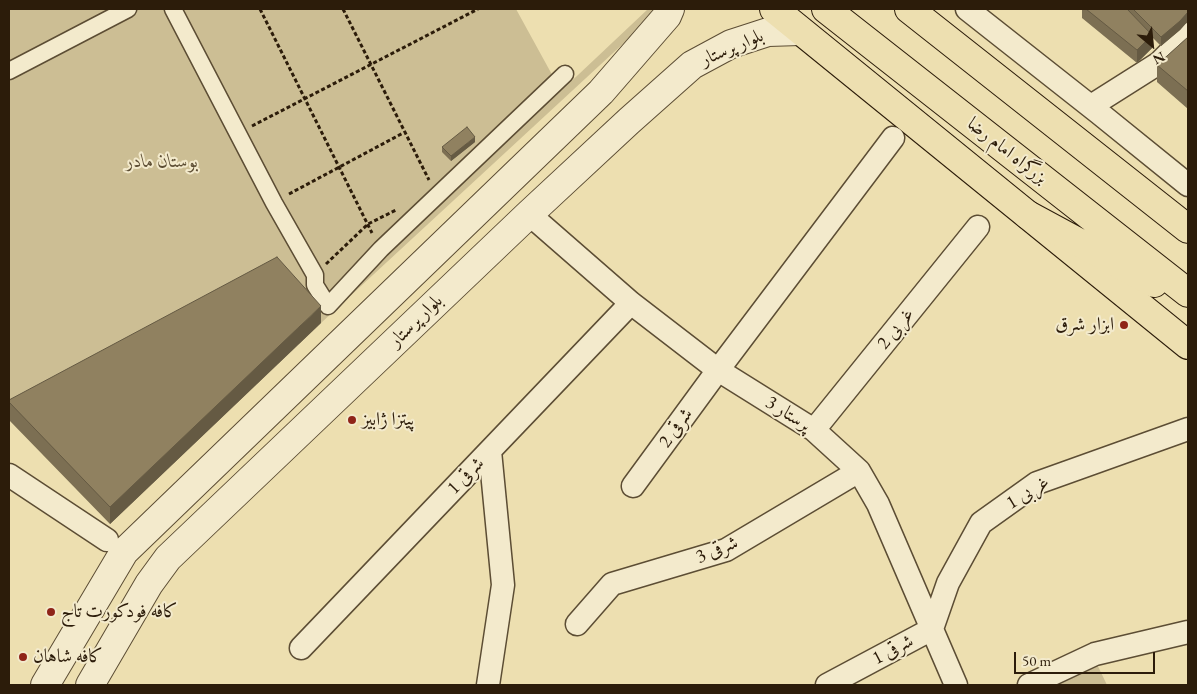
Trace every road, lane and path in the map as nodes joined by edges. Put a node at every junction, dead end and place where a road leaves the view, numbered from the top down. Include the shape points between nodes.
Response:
1 (128, 9) edge
2 (173, 9) edge
3 (260, 9) edge
4 (343, 9) edge
5 (478, 9) edge
6 (670, 9) edge
7 (774, 9) edge
8 (826, 9) edge
9 (909, 9) edge
10 (967, 9) edge
11 (800, 31) junction
12 (1188, 34) edge
13 (11, 65) edge
14 (371, 65) junction
15 (565, 74) dead end
16 (601, 92) junction
17 (305, 99) junction
18 (1091, 106) junction
19 (629, 121) junction
20 (405, 132) junction
21 (238, 134) junction
22 (893, 138) dead end
23 (339, 167) junction
24 (1188, 185) edge
25 (437, 196) junction
26 (274, 203) junction
27 (401, 207) dead end
28 (529, 214) junction
29 (1028, 215) junction
30 (368, 224) junction
31 (978, 227) dead end
32 (1188, 229) edge
33 (380, 249) junction
34 (314, 275) junction
35 (1188, 293) edge
36 (1188, 302) edge
37 (631, 303) junction
38 (1188, 345) edge
39 (718, 370) junction
40 (1188, 429) edge
41 (814, 430) junction
42 (490, 450) junction
43 (859, 471) junction
44 (9, 475) edge
45 (634, 486) dead end
46 (107, 540) dead end
47 (577, 624) dead end
48 (932, 630) junction
49 (1188, 632) edge
50 (301, 648) dead end
51 (45, 685) edge
52 (90, 685) edge
53 (488, 685) edge
54 (827, 685) edge
55 (956, 685) edge
56 (1029, 685) edge

1 - 13 street
2 - 21 street
3 - 17 path
4 - 14 path
5 - 14 path
6 - 16 street, بلوار پرستار
7 - 11 main road
8 - 35 main road, بزرگراه امام رضا
9 - 32 main road
10 - 18 street
11 - 19 street, بلوار پرستار via 768,32 731,44 692,65
11 - 29 main road
12 - 18 street via 1159,63
14 - 17 path
14 - 20 path
15 - 25 street
16 - 19 street
16 - 51 street, بلوار پرستار via 124,552
17 - 21 path
17 - 23 path
18 - 24 street
19 - 28 street, بلوار پرستار
20 - 23 path
20 - 25 path
21 - 26 street
22 - 39 street
23 - 26 path
23 - 30 path
25 - 33 street
26 - 34 street
27 - 30 path
28 - 37 street, پرستار 3
28 - 52 street, بلوار پرستار via 168,558 149,584
29 - 36 main road
29 - 38 main road
30 - 33 path
30 - 34 path
31 - 41 street, غربی 2
33 - 34 street via 328,306 315,285
37 - 39 street, پرستار 3
37 - 42 street, شرقی 1
39 - 41 street, پرستار 3
39 - 45 street, شرقی 2
40 - 48 street, غربی 1 via 1037,483 981,523 948,582
41 - 43 street, پرستار 3
42 - 50 street, شرقی 1
42 - 53 street via 503,585
43 - 47 street, شرقی 3 via 726,550 612,584
43 - 48 street, پرستار 3 via 878,504
44 - 46 street
48 - 54 street, شرقی 1
48 - 55 street, پرستار 3
49 - 56 street via 1095,654

